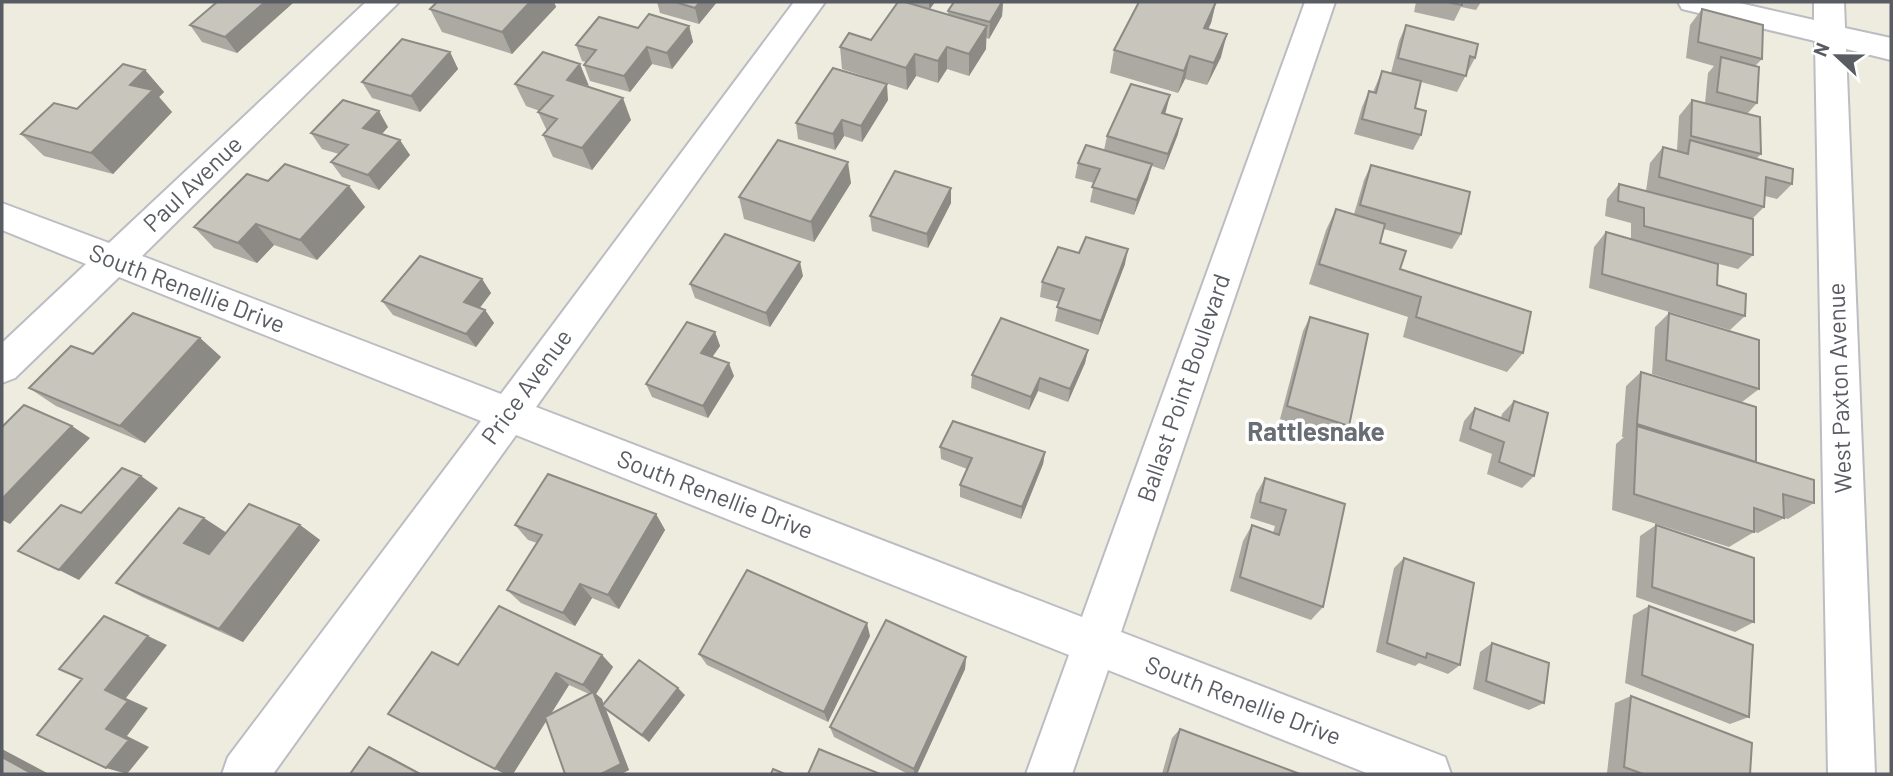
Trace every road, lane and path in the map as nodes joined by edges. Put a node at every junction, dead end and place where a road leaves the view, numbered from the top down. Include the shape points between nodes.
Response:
1 (384, 2) edge
2 (810, 2) edge
3 (1320, 2) edge
4 (1693, 2) edge
5 (1829, 18) edge
6 (1891, 48) edge
7 (2, 216) edge
8 (113, 260) junction
9 (2, 367) edge
10 (508, 414) junction
11 (1094, 643) junction
12 (246, 774) edge
13 (1049, 774) edge
14 (1428, 774) edge
15 (1852, 774) edge

1 - 8 street, Paul Avenue
2 - 10 street, Price Avenue
3 - 11 street, Ballast Point Boulevard
4 - 5 street
5 - 6 street
5 - 15 street, West Paxton Avenue
7 - 8 street, South Renellie Drive
8 - 9 street, Paul Avenue
8 - 10 street, South Renellie Drive
10 - 11 street, South Renellie Drive
10 - 12 street, Price Avenue
11 - 13 street, Ballast Point Boulevard
11 - 14 street, South Renellie Drive

